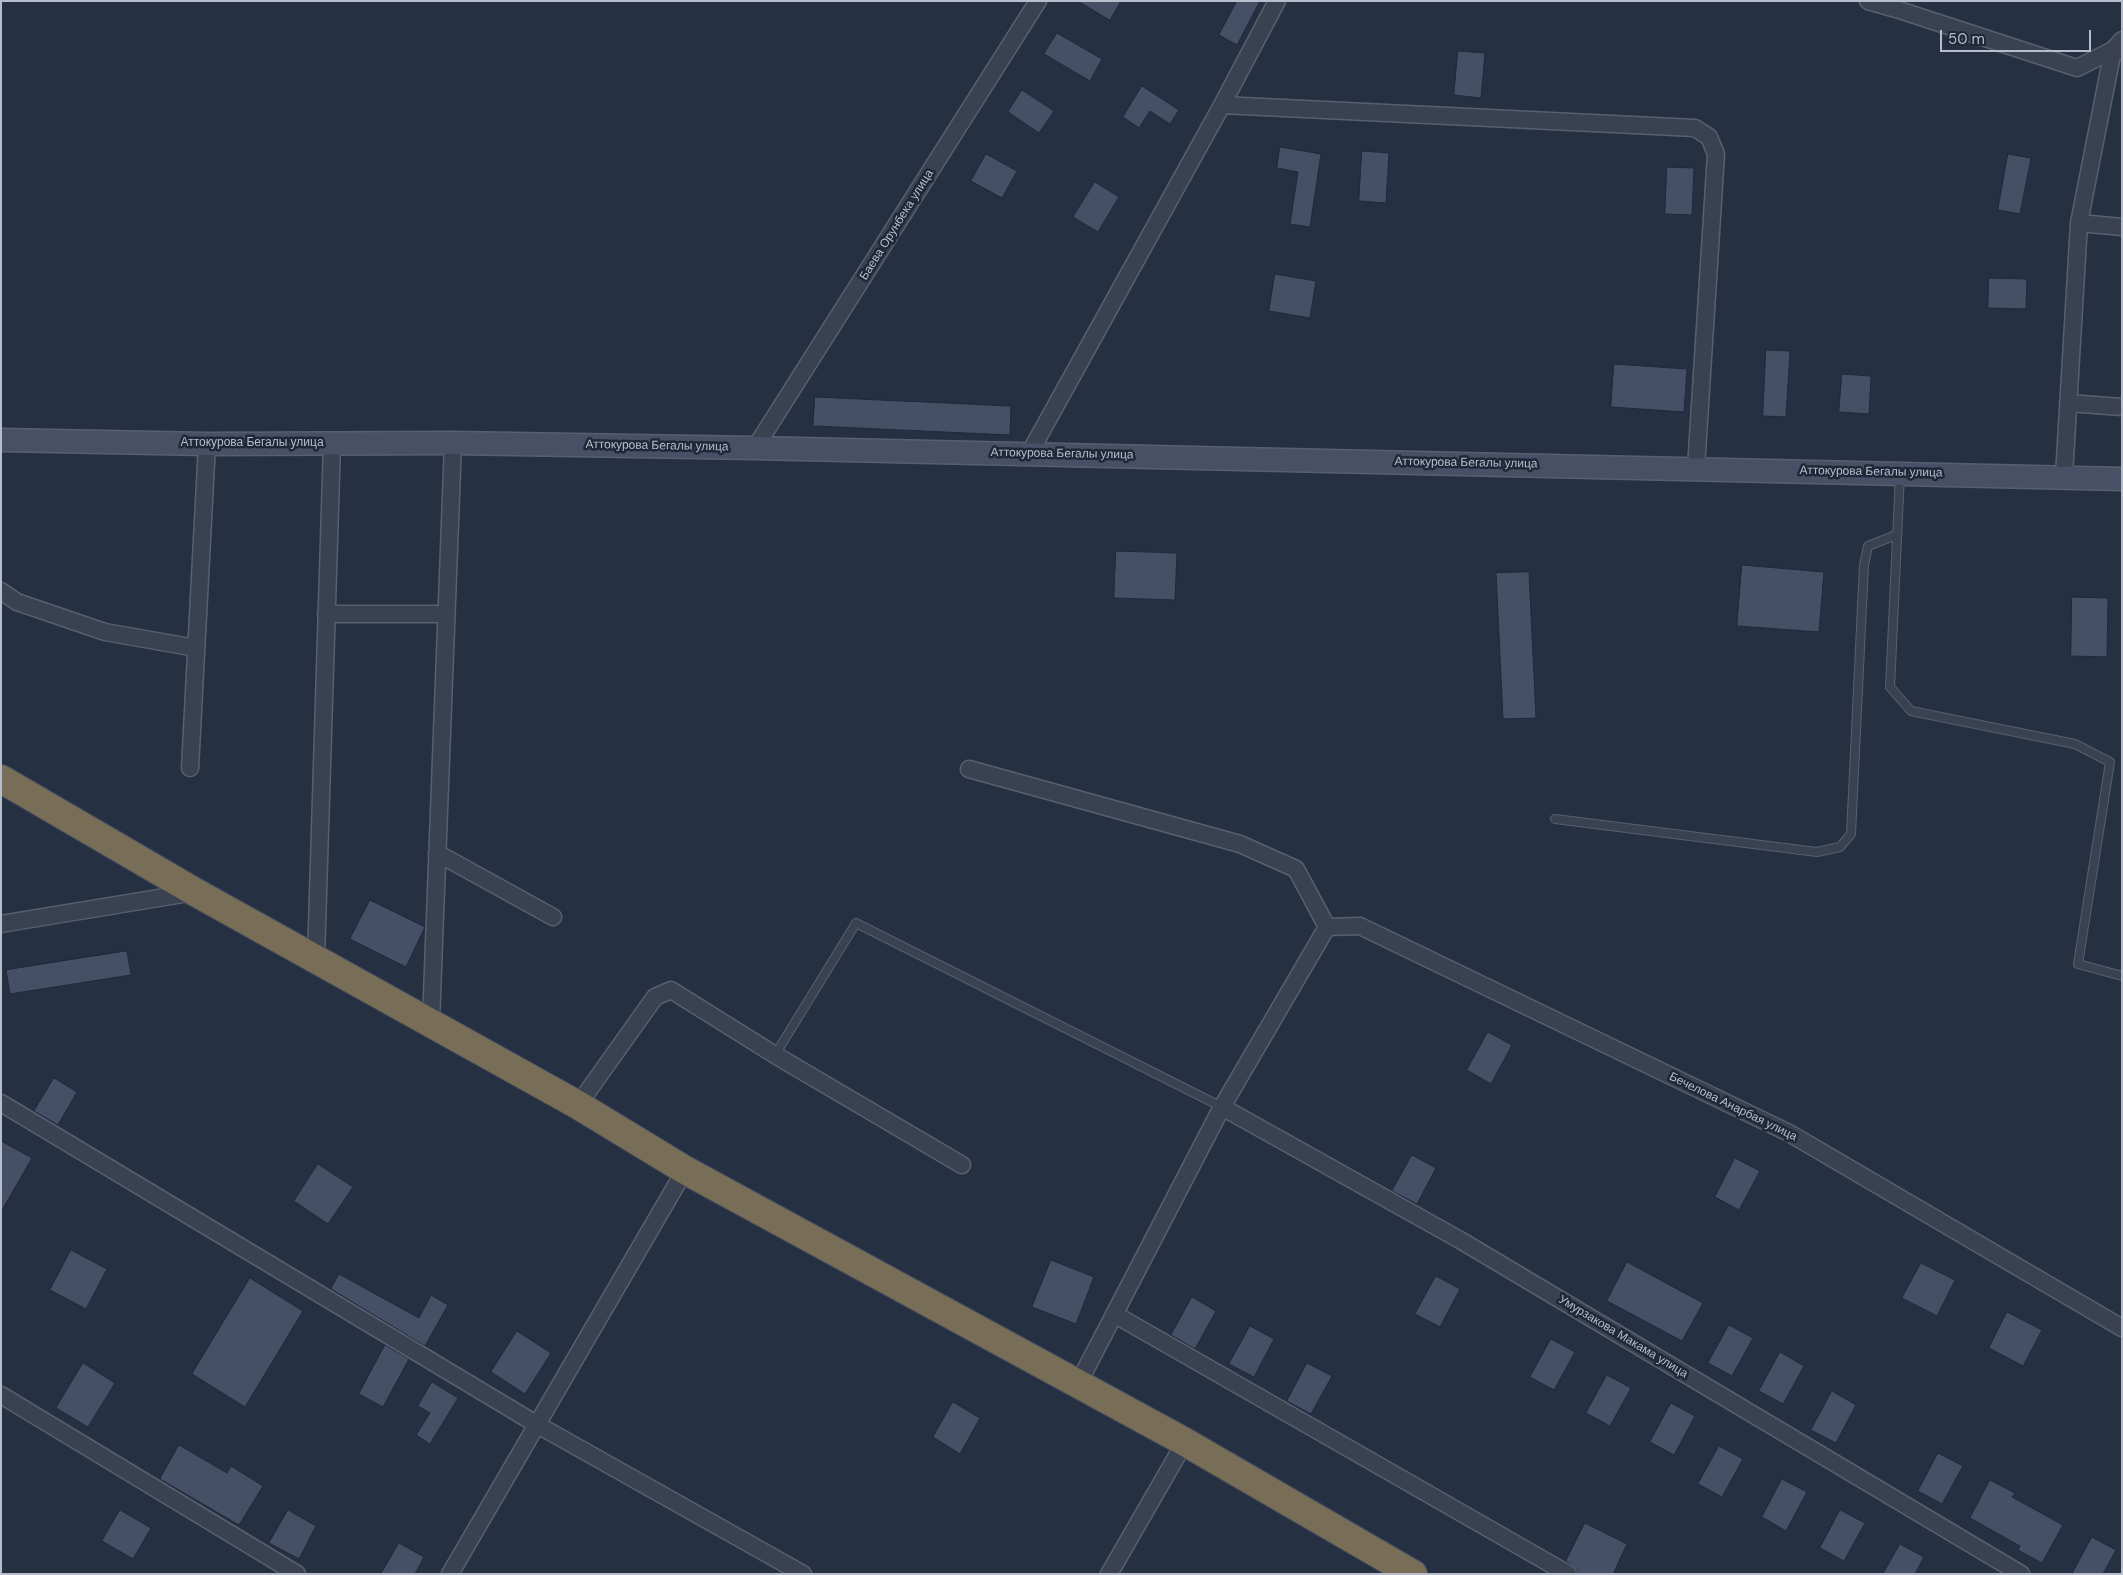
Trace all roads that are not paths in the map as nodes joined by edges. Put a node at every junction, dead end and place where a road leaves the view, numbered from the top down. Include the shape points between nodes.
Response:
1 (1038, 1) edge
2 (1277, 1) edge
3 (1868, 1) edge
4 (2119, 47) edge
5 (1222, 105) junction
6 (2079, 222) junction
7 (2122, 227) edge
8 (2068, 403) junction
9 (2122, 407) edge
10 (1, 440) edge
11 (332, 443) junction
12 (453, 443) junction
13 (207, 444) junction
14 (755, 448) junction
15 (1029, 454) junction
16 (1696, 468) junction
17 (1900, 473) junction
18 (2064, 476) junction
19 (2122, 479) edge
20 (1896, 535) junction
21 (1, 591) edge
22 (326, 614) junction
23 (446, 614) junction
24 (196, 648) junction
25 (190, 768) dead end
26 (969, 769) dead end
27 (1, 780) edge
28 (1556, 819) dead end
29 (437, 854) junction
30 (195, 892) junction
31 (552, 917) dead end
32 (1, 924) edge
33 (1328, 928) junction
34 (316, 959) junction
35 (2122, 976) edge
36 (430, 1022) junction
37 (775, 1055) junction
38 (1, 1103) edge
39 (578, 1105) junction
40 (1222, 1107) junction
41 (962, 1165) dead end
42 (685, 1170) junction
43 (1114, 1314) junction
44 (2122, 1328) edge
45 (1078, 1384) junction
46 (1, 1395) edge
47 (536, 1424) junction
48 (1185, 1442) junction
49 (296, 1574) edge
50 (450, 1574) edge
51 (803, 1574) edge
52 (1109, 1574) edge
53 (1414, 1574) edge
54 (1568, 1574) edge
55 (2021, 1574) edge

1 - 14 street, Баева Орунбека улица
2 - 5 street
3 - 4 street via 2077,68
4 - 6 street
5 - 15 street
5 - 16 street via 1694,128 1710,137 1716,154
6 - 7 street
6 - 8 street
8 - 9 street
8 - 18 street
10 - 13 main road, Аттокурова Бегалы улица
11 - 12 main road, Аттокурова Бегалы улица
11 - 13 main road, Аттокурова Бегалы улица
11 - 22 street
12 - 14 main road, Аттокурова Бегалы улица
12 - 23 street
13 - 24 street
14 - 15 main road, Аттокурова Бегалы улица
15 - 16 main road, Аттокурова Бегалы улица
16 - 17 main road, Аттокурова Бегалы улица
17 - 18 main road, Аттокурова Бегалы улица
17 - 20 lane
18 - 19 main road, Аттокурова Бегалы улица
20 - 28 lane via 1868,546 1864,564 1851,834 1840,847 1817,852
20 - 35 lane via 1890,687 1911,711 2075,744 2110,762 2078,964
21 - 24 street via 17,602 105,632
22 - 23 street
22 - 34 street
23 - 29 street
24 - 25 street
26 - 33 street via 1240,844 1296,869
27 - 30 highway
29 - 31 street
29 - 36 street
30 - 32 street
30 - 34 highway
33 - 40 street
33 - 44 street, Бечелова Анарбая улица via 1360,926 1789,1133
34 - 36 highway
36 - 39 highway
37 - 39 street via 671,990 655,997
37 - 40 lane via 856,923
37 - 41 street
38 - 47 street
39 - 42 highway
40 - 43 street
40 - 55 street, Умурзакова Макама улица via 1460,1240
42 - 45 highway
42 - 47 street
43 - 45 street
43 - 54 street
45 - 48 highway
46 - 49 street
47 - 50 street
47 - 51 street
48 - 52 street
48 - 53 highway

